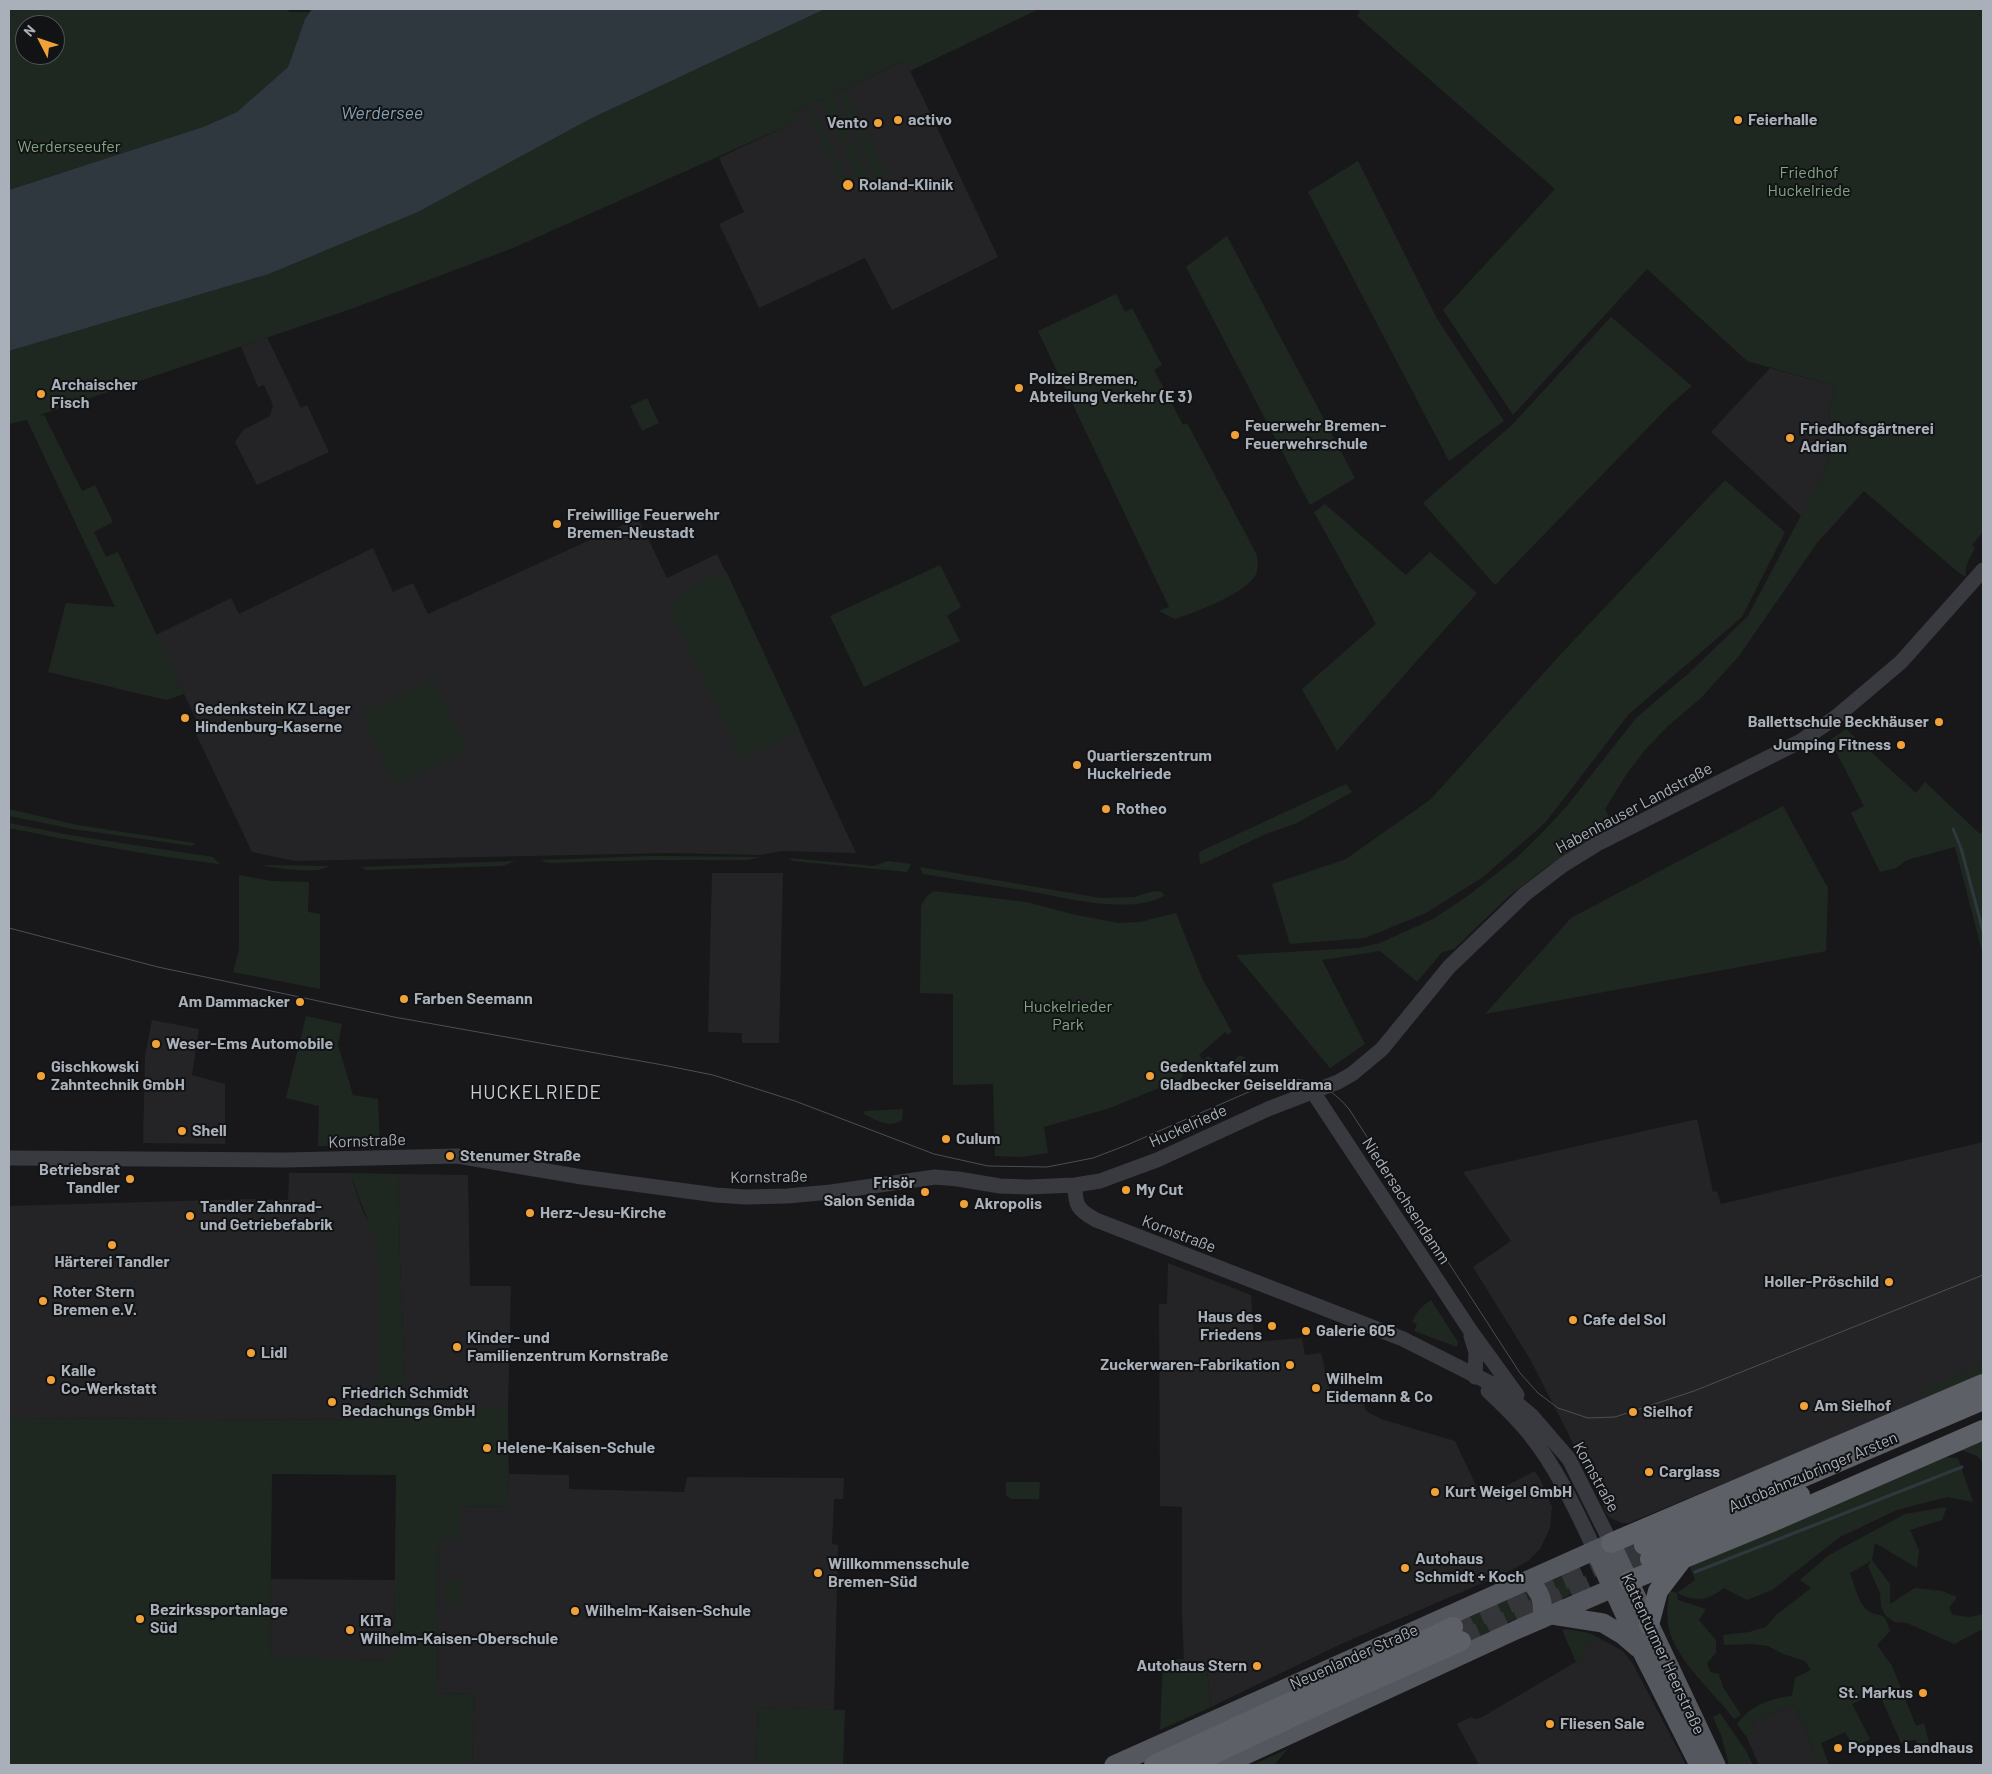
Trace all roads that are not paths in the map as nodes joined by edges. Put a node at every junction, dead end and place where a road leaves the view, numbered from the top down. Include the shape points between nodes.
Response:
1 (1983, 570) edge
2 (1313, 1092) junction
3 (9, 1158) edge
4 (1075, 1185) junction
5 (1470, 1330) junction
6 (1475, 1377) junction
7 (1983, 1384) edge
8 (1983, 1400) edge
9 (1531, 1414) junction
10 (1983, 1417) edge
11 (1983, 1430) edge
12 (1603, 1553) junction
13 (1681, 1561) junction
14 (1529, 1581) junction
15 (1621, 1585) junction
16 (1546, 1617) junction
17 (1649, 1625) junction
18 (1641, 1650) junction
19 (1114, 1765) edge
20 (1154, 1765) edge
21 (1190, 1765) edge
22 (1224, 1765) edge
23 (1699, 1765) edge
24 (1716, 1765) edge

1 - 2 street, Habenhauser Landstraße via 1901,662 1836,717 1801,741 1597,844 1563,865 1506,911 1449,966 1382,1050 1338,1082
2 - 4 street, Huckelriede via 1157,1160 1100,1181
2 - 5 street, Niedersachsendamm
3 - 4 street, Kornstraße via 286,1160 457,1156 600,1179 745,1196 831,1192 935,1178 1000,1186
4 - 6 street, Kornstraße via 1078,1208 1096,1220 1403,1339
5 - 6 street, Niedersachsendamm via 1476,1352
5 - 9 street, Niedersachsendamm
6 - 9 street, Kornstraße via 1496,1386
6 - 12 street, Kornstraße via 1513,1415 1543,1453
7 - 12 highway
8 - 10 highway, Autobahnzubringer Arsten via 1647,1552
9 - 12 street, Kornstraße via 1574,1466
11 - 13 highway
12 - 14 main road, Neuenlander Straße
12 - 15 main road, Kattenturmer Heerstraße
12 - 15 main road, Kattenturmer Heerstraße
12 - 16 main road via 1594,1581
13 - 15 highway
13 - 17 highway via 1658,1592
14 - 16 main road via 1542,1596
14 - 19 main road, Neuenlander Straße
15 - 16 main road
15 - 17 main road, Kattenturmer Heerstraße
15 - 18 main road, Kattenturmer Heerstraße
16 - 18 main road via 1572,1617 1603,1623
16 - 22 main road
17 - 24 main road, Kattenturmer Heerstraße
18 - 23 main road, Kattenturmer Heerstraße
20 - 21 highway, Neuenlander Straße via 1457,1634

